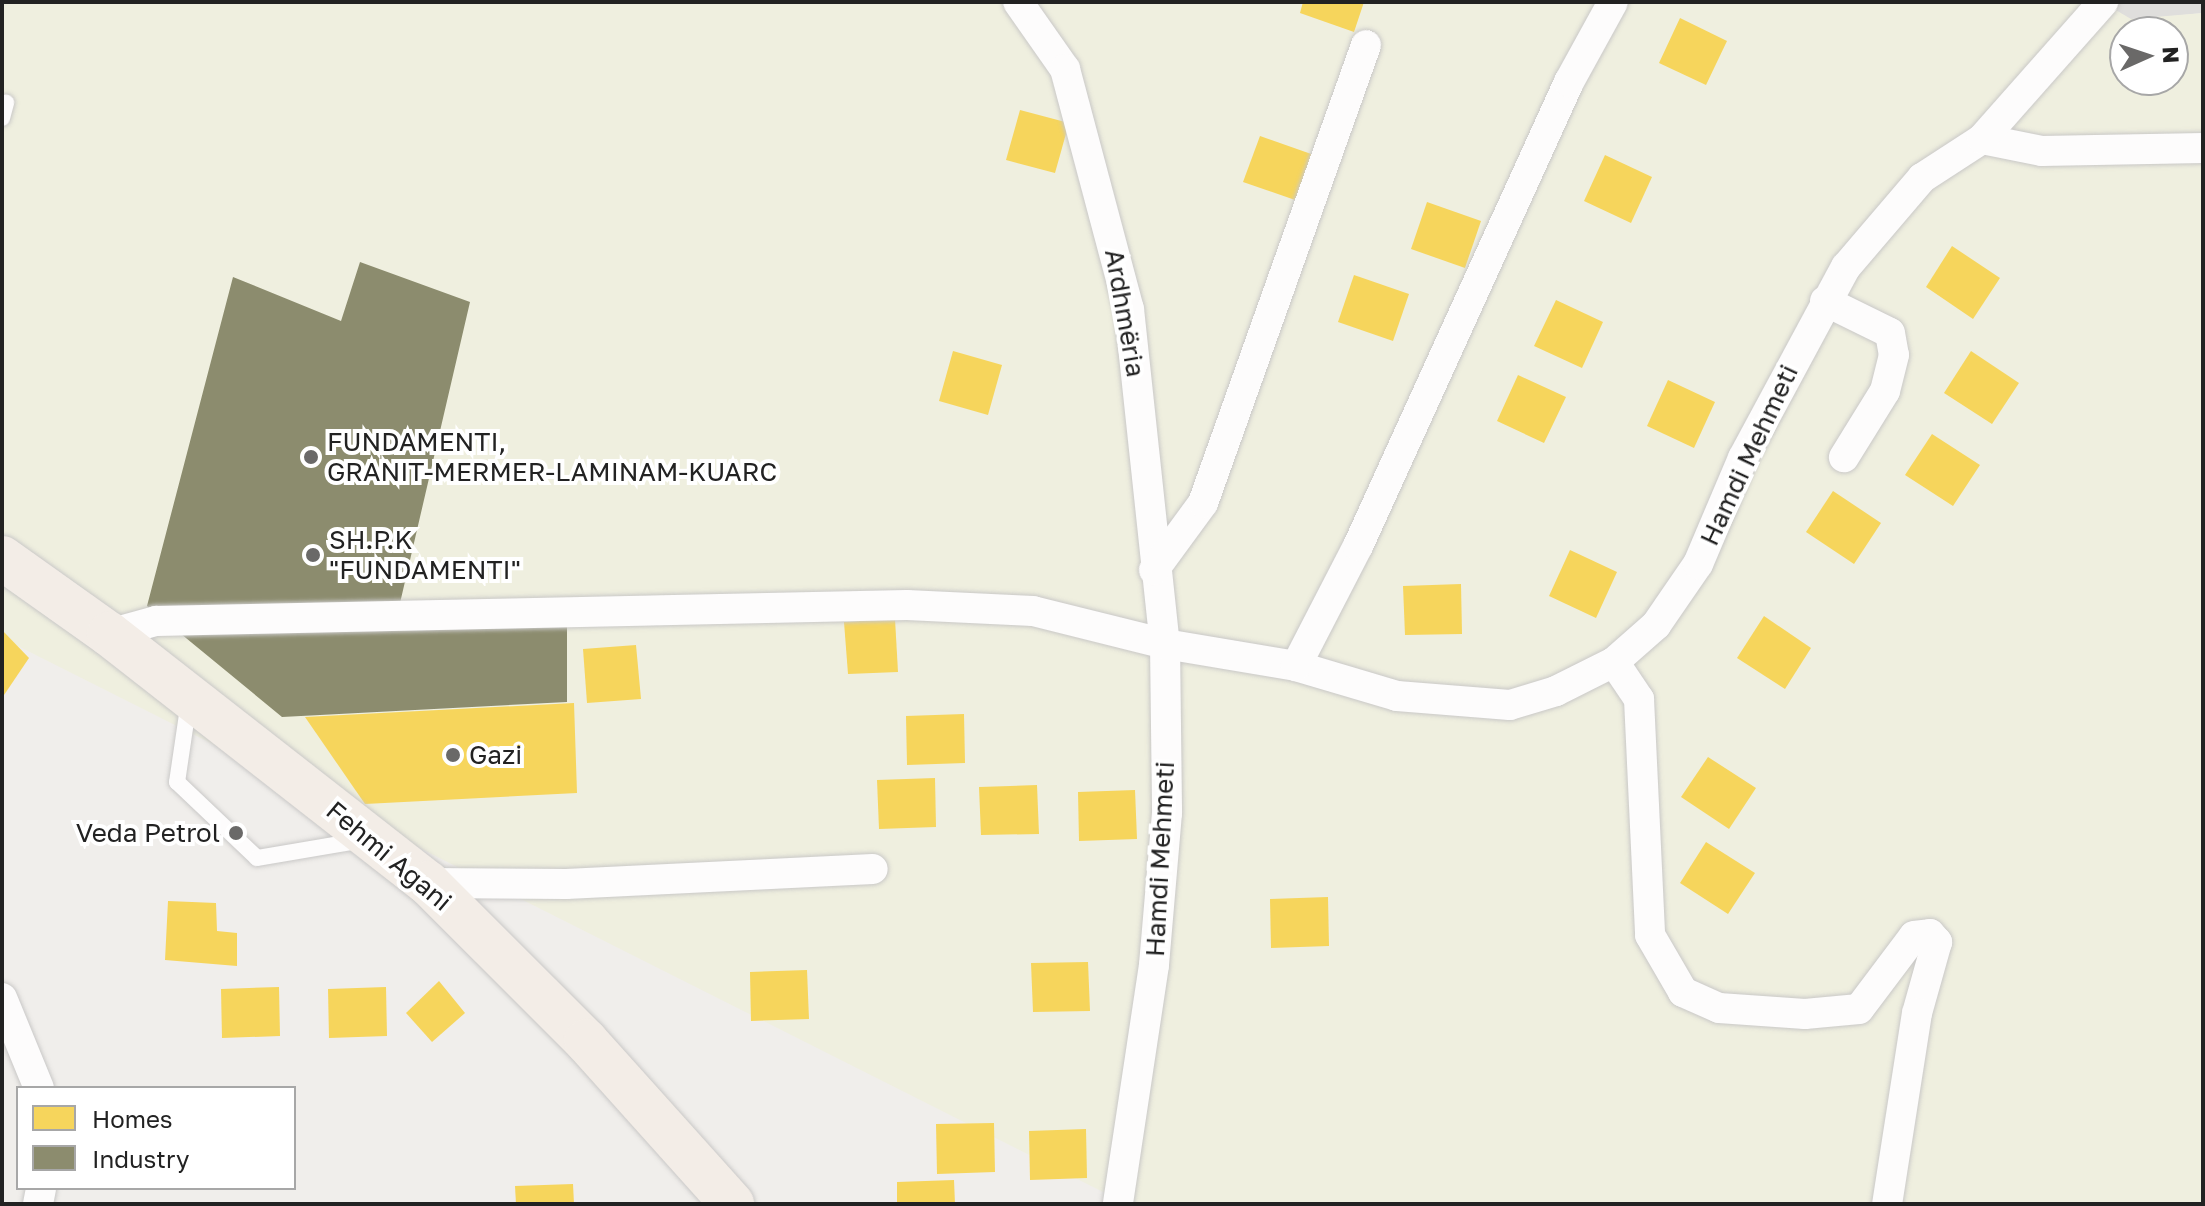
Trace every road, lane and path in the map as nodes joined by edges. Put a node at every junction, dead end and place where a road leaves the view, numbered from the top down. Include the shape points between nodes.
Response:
1 (1018, 2) edge
2 (1613, 2) edge
3 (2103, 2) edge
4 (1366, 45) dead end
5 (1982, 139) junction
6 (2203, 148) edge
7 (1825, 301) junction
8 (1844, 457) dead end
9 (2, 558) edge
10 (1154, 570) junction
11 (109, 634) junction
12 (1165, 644) junction
13 (1614, 662) junction
14 (1296, 666) junction
15 (189, 700) junction
16 (371, 838) junction
17 (873, 869) dead end
18 (428, 883) junction
19 (2, 998) edge
20 (38, 1086) edge
21 (732, 1204) edge
22 (1118, 1204) edge
23 (1887, 1204) edge

1 - 10 street, Ardhmëria via 1065,69 1129,309 1150,477
2 - 14 street via 1569,82 1358,546
3 - 5 street, Hamdi Mehmeti
4 - 10 street via 1203,503
5 - 6 street via 2042,151
5 - 7 street, Hamdi Mehmeti via 1922,178 1846,267
7 - 8 street via 1890,333 1894,355 1885,391
7 - 13 street, Hamdi Mehmeti via 1743,458 1698,564 1656,625
9 - 11 main road, Fehmi Agani
10 - 12 street, Ardhmëria
11 - 12 street via 156,621 907,605 1033,611
11 - 15 main road, Fehmi Agani
12 - 14 street, Hamdi Mehmeti
12 - 22 street, Hamdi Mehmeti via 1167,813 1154,965
13 - 14 street, Hamdi Mehmeti via 1556,691 1510,705 1397,696
13 - 23 street via 1639,699 1650,935 1683,992 1719,1008 1805,1014 1859,1009 1914,936 1930,934 1937,942 1914,1029
15 - 16 main road, Fehmi Agani
15 - 16 lane via 177,782 257,858
16 - 18 main road, Fehmi Agani
17 - 18 street via 566,884
18 - 21 main road, Fehmi Agani via 586,1041
19 - 20 street

